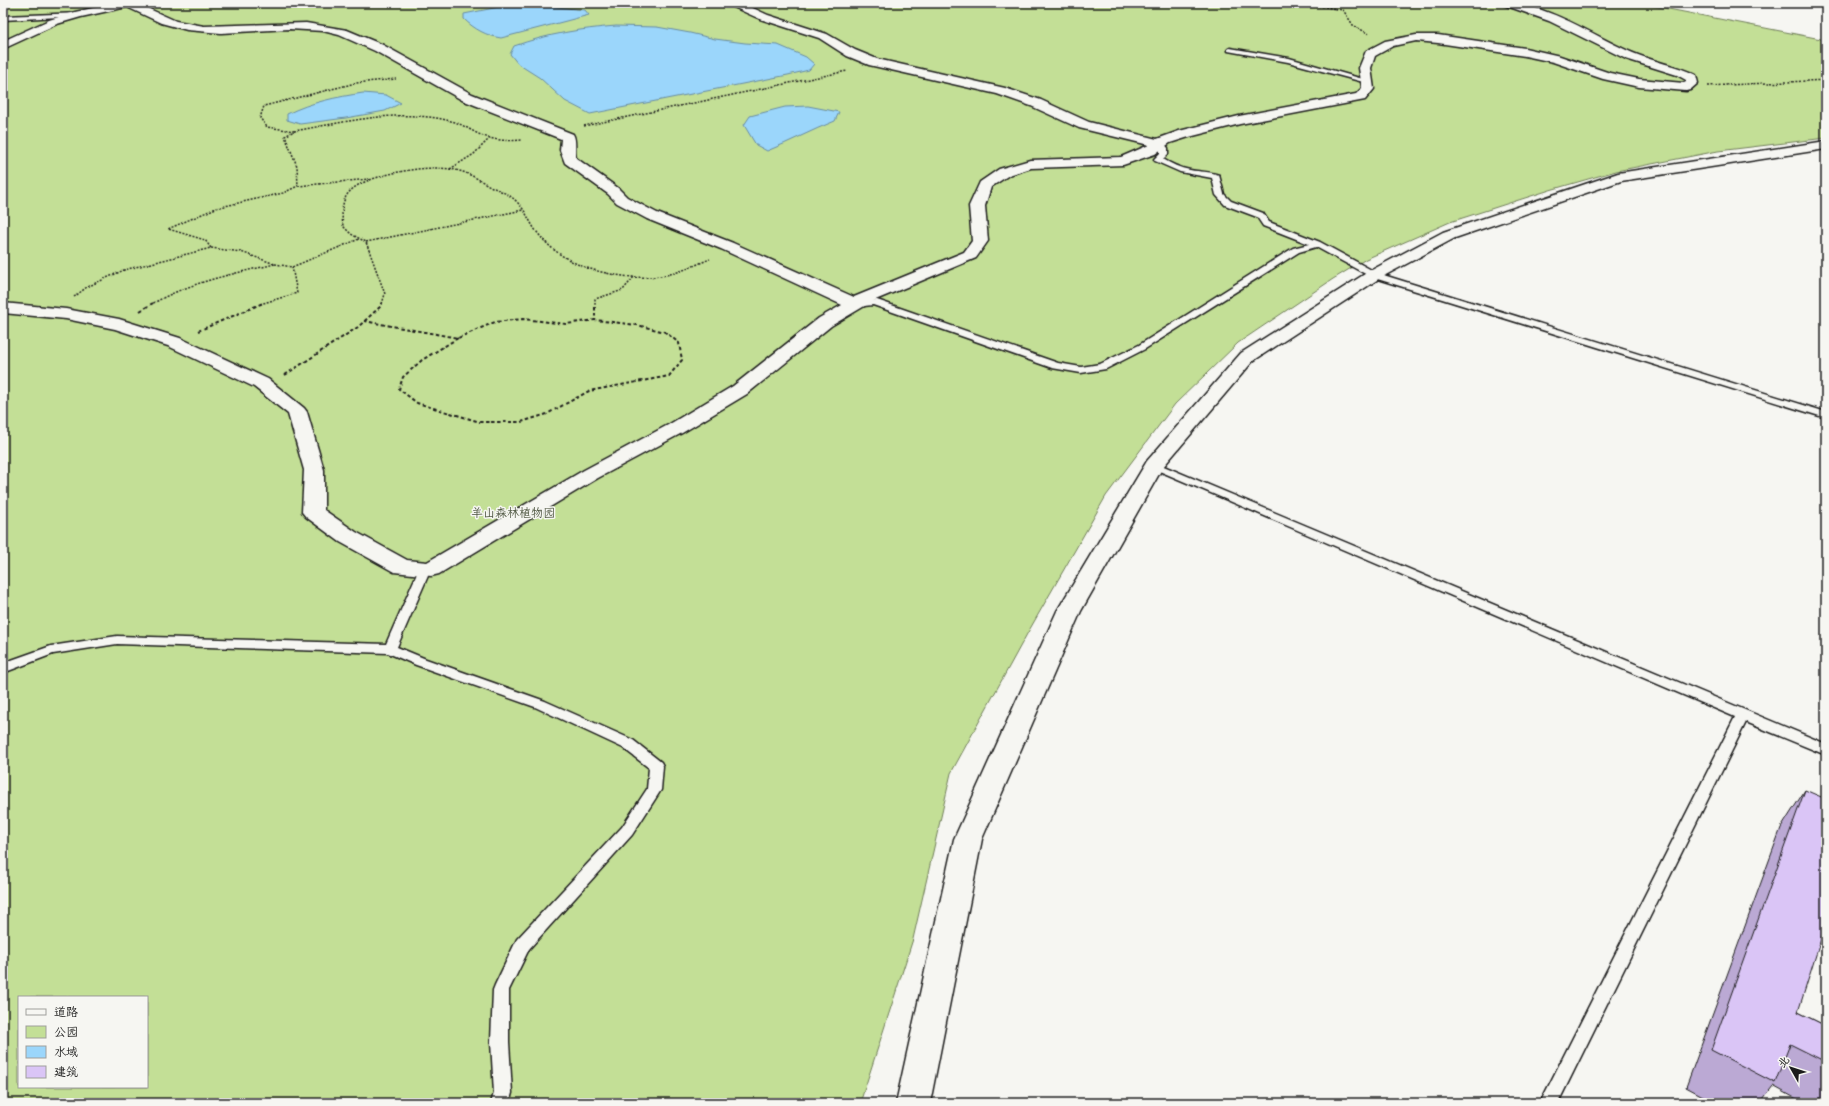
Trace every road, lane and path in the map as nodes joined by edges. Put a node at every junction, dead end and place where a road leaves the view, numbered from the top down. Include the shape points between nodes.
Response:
1 (130, 3) edge
2 (733, 3) edge
3 (1301, 3) edge
4 (1508, 3) edge
5 (79, 14) junction
6 (3, 18) edge
7 (1389, 43) junction
8 (3, 46) edge
9 (1230, 50) dead end
10 (877, 63) junction
11 (423, 72) junction
12 (1826, 80) edge
13 (1367, 81) junction
14 (1692, 83) junction
15 (294, 131) junction
16 (563, 135) junction
17 (490, 138) junction
18 (525, 140) dead end
19 (1160, 144) junction
20 (1826, 145) edge
21 (450, 169) junction
22 (371, 178) junction
23 (298, 186) junction
24 (523, 210) junction
25 (359, 238) junction
26 (366, 242) junction
27 (1317, 244) junction
28 (212, 248) junction
29 (735, 250) junction
30 (275, 264) junction
31 (292, 266) junction
32 (1374, 275) junction
33 (635, 277) junction
34 (854, 304) junction
35 (3, 308) edge
36 (53, 313) junction
37 (595, 320) junction
38 (364, 321) junction
39 (119, 324) junction
40 (458, 338) junction
41 (174, 342) junction
42 (266, 388) junction
43 (1826, 415) edge
44 (1154, 465) junction
45 (425, 569) junction
46 (390, 649) junction
47 (3, 668) edge
48 (1743, 715) junction
49 (1826, 750) edge
50 (500, 1103) edge
51 (913, 1103) edge
52 (1548, 1103) edge

1 - 5 street
1 - 11 street via 180,25 203,29 283,25 323,28 366,42
2 - 10 street via 764,17 823,36 851,53
3 - 7 path via 1343,10 1348,21 1356,28
4 - 14 street via 1553,19 1630,56 1681,72 1692,78
5 - 6 lane
5 - 8 street via 34,30
7 - 13 street via 1370,54 1365,68
7 - 14 street via 1416,38 1438,39 1525,52 1639,83 1686,86
9 - 13 lane via 1289,60
10 - 16 path via 588,124
10 - 19 street via 1001,90 1084,125
11 - 15 path via 402,78 356,83 264,106 260,118 267,127
11 - 16 street via 466,96
12 - 14 path via 1710,86
13 - 19 street via 1368,89 1360,97 1239,120 1184,134
15 - 17 path via 386,115 413,115 452,121
15 - 23 path via 286,136 297,166
16 - 29 street via 568,137 567,150 570,160 622,200 652,216
17 - 18 path via 505,141
17 - 21 path via 474,154
19 - 27 lane via 1164,148 1164,154 1158,159 1164,163 1198,173 1206,172 1216,177 1220,195 1228,203 1260,215 1266,224
19 - 34 street via 1150,152 1123,161 1030,164 1004,172 985,185 977,206 980,241 970,255
20 - 32 street via 1618,177 1449,235
21 - 22 path via 401,172
21 - 24 path via 471,174 513,198
22 - 23 path
22 - 25 path via 356,186 345,198 342,211 343,226
23 - 28 path via 282,194 216,208 168,229 205,240
24 - 26 path
24 - 33 path via 538,233 556,252 575,263 604,273
25 - 26 path
25 - 31 path
26 - 38 path via 385,294 381,306
27 - 32 lane
27 - 34 lane via 1296,250 1267,267 1142,347 1102,367 1081,370 1056,366 874,302
28 - 30 path via 241,252
28 - 36 path via 124,270 87,287
29 - 33 path via 669,274
29 - 34 street
30 - 31 path
30 - 39 path via 173,293
31 - 41 path via 297,293 256,305
32 - 43 lane
32 - 44 street via 1247,357
33 - 37 path via 623,290 595,299
34 - 45 street via 825,322 740,390 675,429 591,474 462,552 431,569
35 - 36 street
36 - 39 street
37 - 40 path via 566,324 522,319 495,322
37 - 40 path via 637,325 665,332 679,343 682,360 669,376 589,392 546,414 521,422 480,422 417,403 399,389 403,377 422,360
38 - 40 path
38 - 42 path
39 - 41 street
41 - 42 street
42 - 45 street via 296,412 314,470 313,512 348,537 402,567
44 - 48 lane
44 - 51 street via 1069,611 968,839
45 - 46 lane
46 - 47 lane via 117,640 50,650
46 - 50 lane via 540,704 628,744 656,766 654,790 627,831 523,944 501,990 500,1042 503,1093
48 - 49 lane
48 - 52 lane

